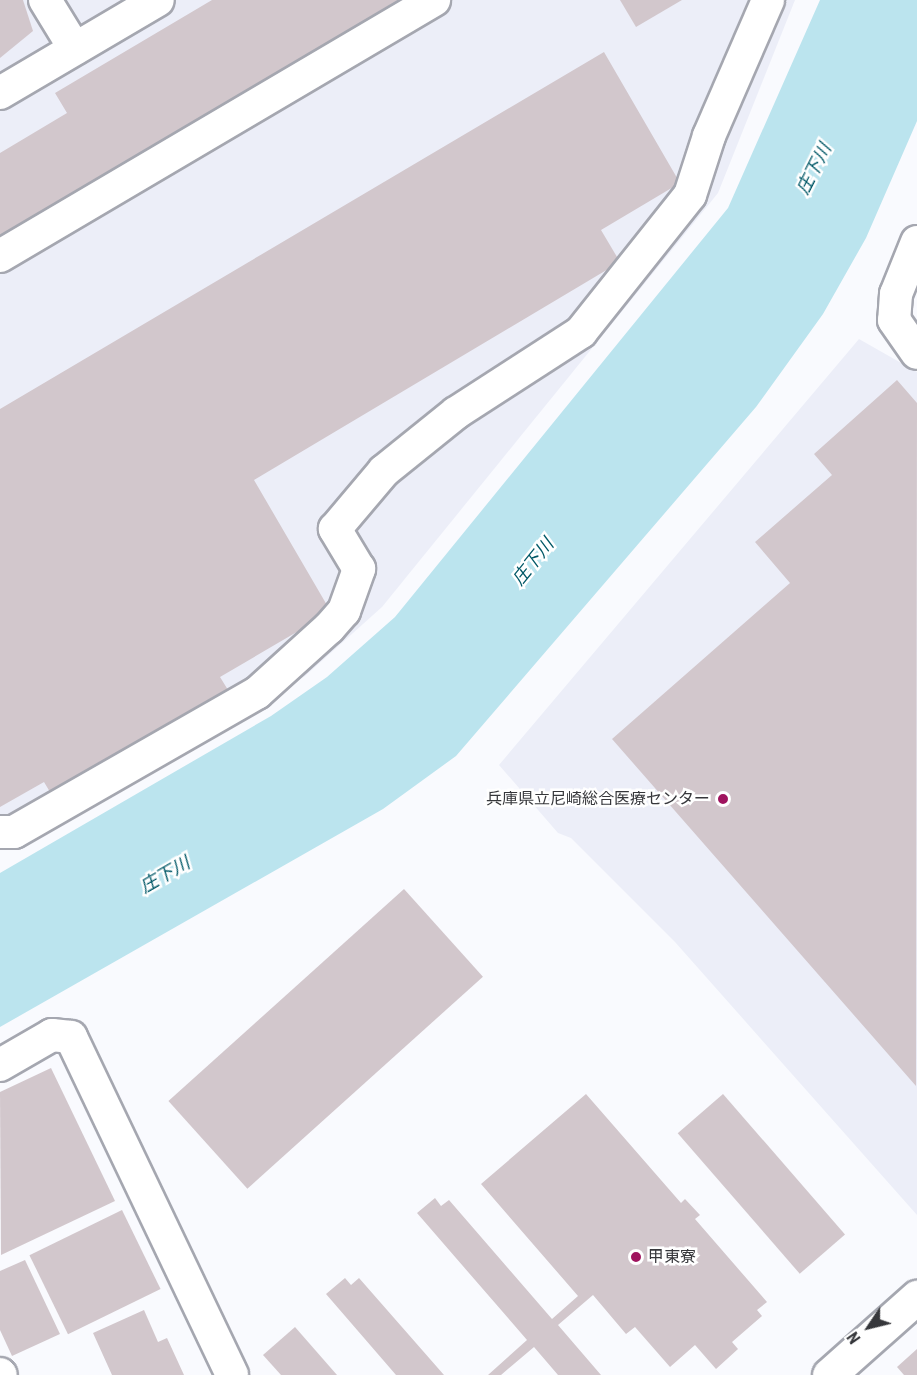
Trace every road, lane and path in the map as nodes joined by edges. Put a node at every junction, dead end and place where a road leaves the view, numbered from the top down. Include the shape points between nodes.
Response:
1 (45, 0) edge
2 (158, 0) edge
3 (434, 0) edge
4 (768, 0) edge
5 (75, 49) junction
6 (0, 93) edge
7 (917, 242) edge
8 (0, 256) edge
9 (910, 346) edge
10 (0, 832) edge
11 (0, 1065) edge
12 (917, 1297) edge
13 (232, 1375) edge
14 (829, 1375) edge

1 - 5 street
2 - 5 street
3 - 8 street
4 - 10 street via 709,136 690,195 581,332 456,413 393,464 335,529 359,569 344,611 329,628 257,693 14,832
5 - 6 street
7 - 9 street via 896,294 894,320
11 - 13 street via 52,1035 71,1037
12 - 14 main road

